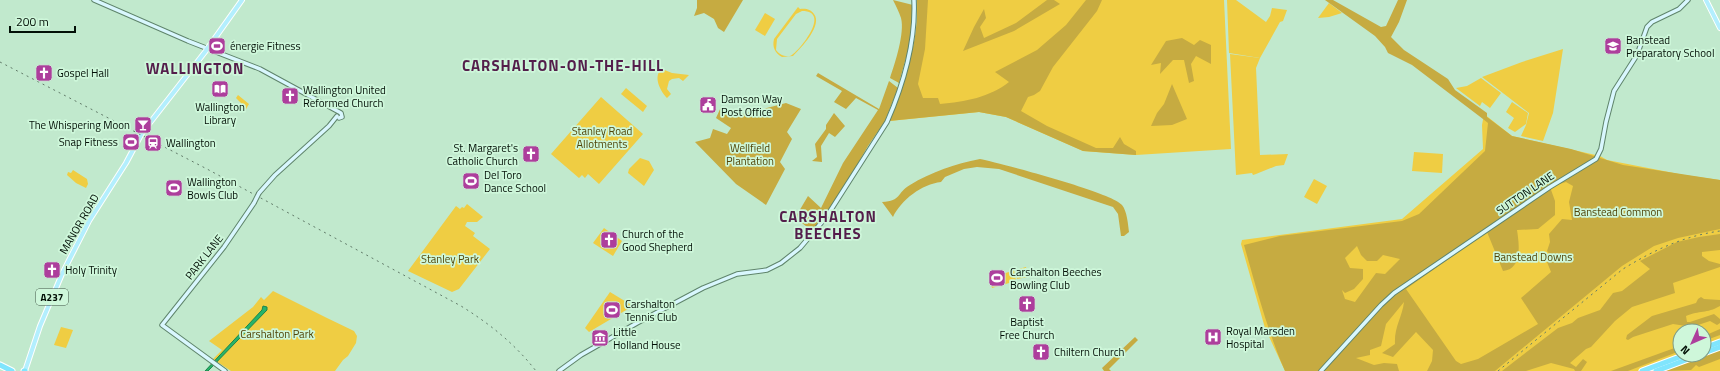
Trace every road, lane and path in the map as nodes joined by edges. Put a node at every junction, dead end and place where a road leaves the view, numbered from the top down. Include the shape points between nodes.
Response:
1 (94, 0) edge
2 (242, 0) edge
3 (914, 0) edge
4 (1688, 0) edge
5 (1706, 0) edge
6 (1720, 28) edge
7 (208, 48) junction
8 (1672, 360) edge
9 (1678, 363) edge
10 (0, 365) edge
11 (12, 371) edge
12 (25, 371) edge
13 (225, 371) edge
14 (559, 371) edge
15 (1321, 371) edge
16 (1642, 371) edge
17 (1656, 371) edge

1 - 7 main road
2 - 7 main road, A237
3 - 14 main road via 914,37 907,69 893,109 822,223 800,248 767,270 737,274 703,288 591,350
4 - 15 main road, SUTTON LANE via 1679,9 1647,27 1637,55 1614,91 1598,157 1394,293
5 - 6 main road
7 - 12 main road, MANOR ROAD / A237 via 141,135 86,226 66,264
7 - 13 main road, PARK LANE, bridge via 271,74 338,115 260,193 224,247 162,326
8 - 16 highway
9 - 17 highway
10 - 11 highway

